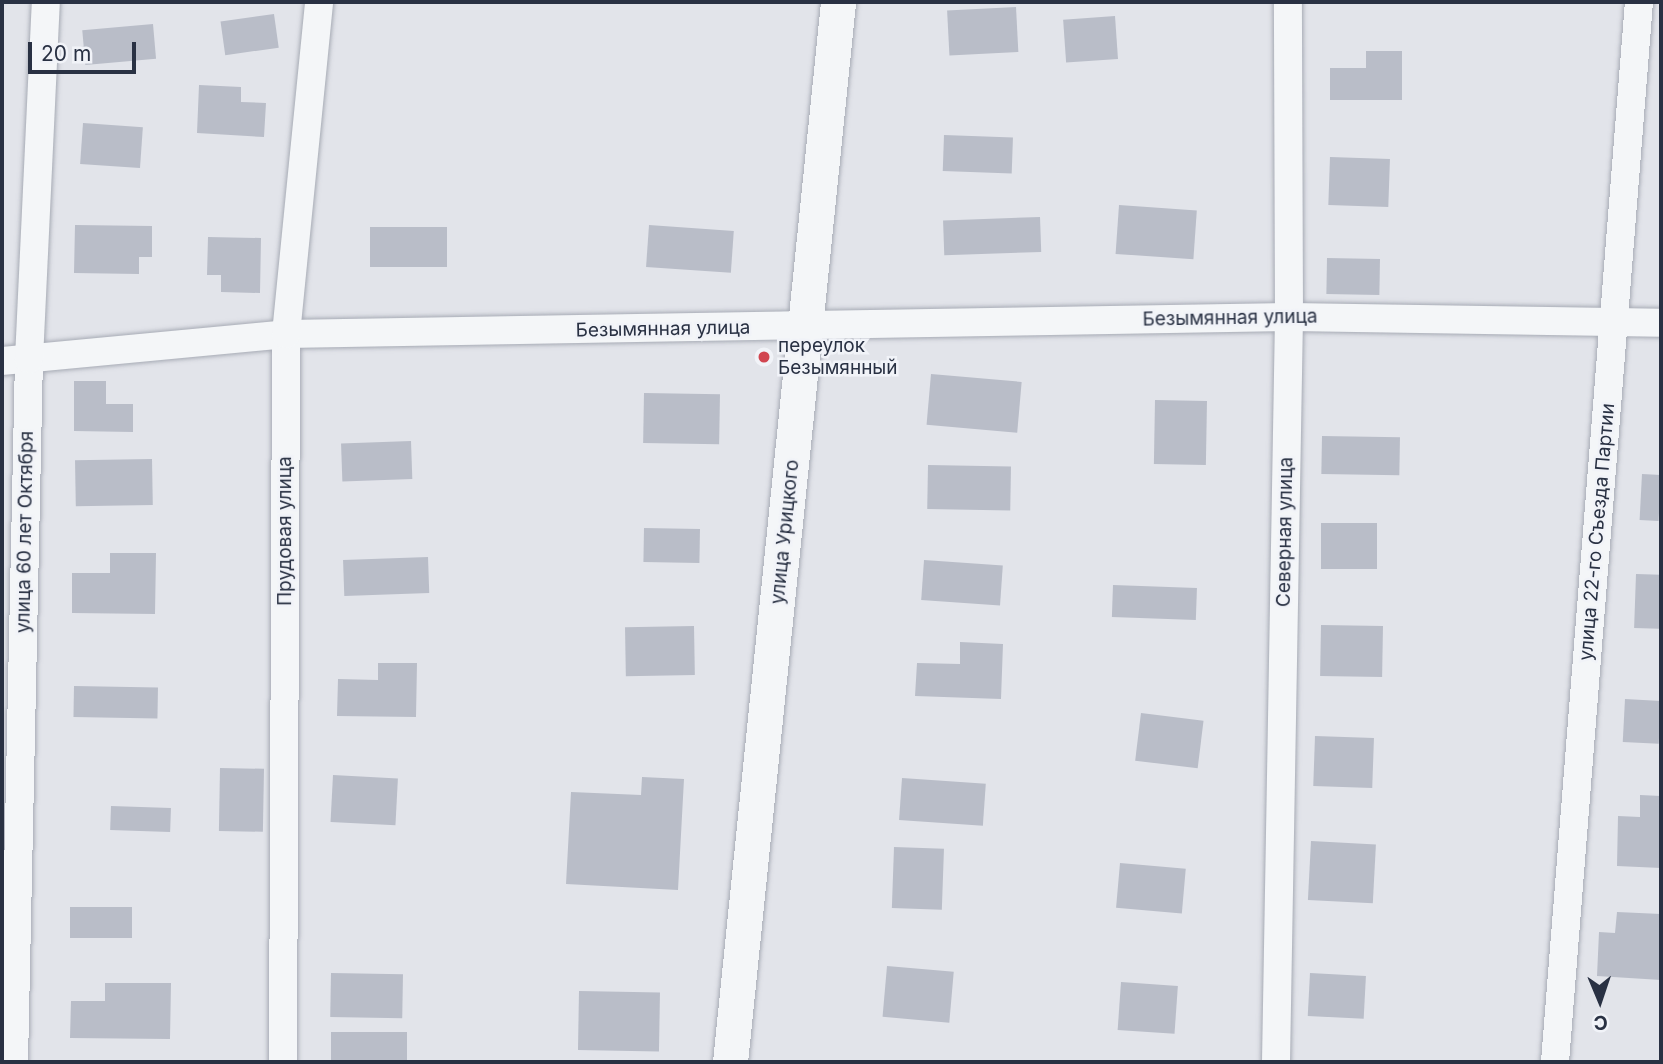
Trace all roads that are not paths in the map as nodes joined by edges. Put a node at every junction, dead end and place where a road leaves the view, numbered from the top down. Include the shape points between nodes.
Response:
1 (47, 2) edge
2 (319, 2) edge
3 (838, 2) edge
4 (1289, 2) edge
5 (1639, 2) edge
6 (1289, 317) junction
7 (1614, 321) junction
8 (1661, 323) edge
9 (806, 327) junction
10 (286, 334) junction
11 (15, 360) edge
12 (14, 1062) edge
13 (283, 1062) edge
14 (730, 1062) edge
15 (1276, 1062) edge
16 (1555, 1062) edge

1 - 11 street, улица 60 лет Октября
2 - 10 street, Прудовая улица
3 - 9 street, улица Урицкого
4 - 6 street, Северная улица
5 - 7 street, улица 22-го Съезда Партии
6 - 7 street, Безымянная улица
6 - 9 street, Безымянная улица
6 - 15 street, Северная улица
7 - 8 street, Безымянная улица
7 - 16 street, улица 22-го Съезда Партии
9 - 10 street, Безымянная улица
9 - 14 street, улица Урицкого
10 - 11 street, Безымянная улица
10 - 13 street, Прудовая улица
11 - 12 street, улица 60 лет Октября

